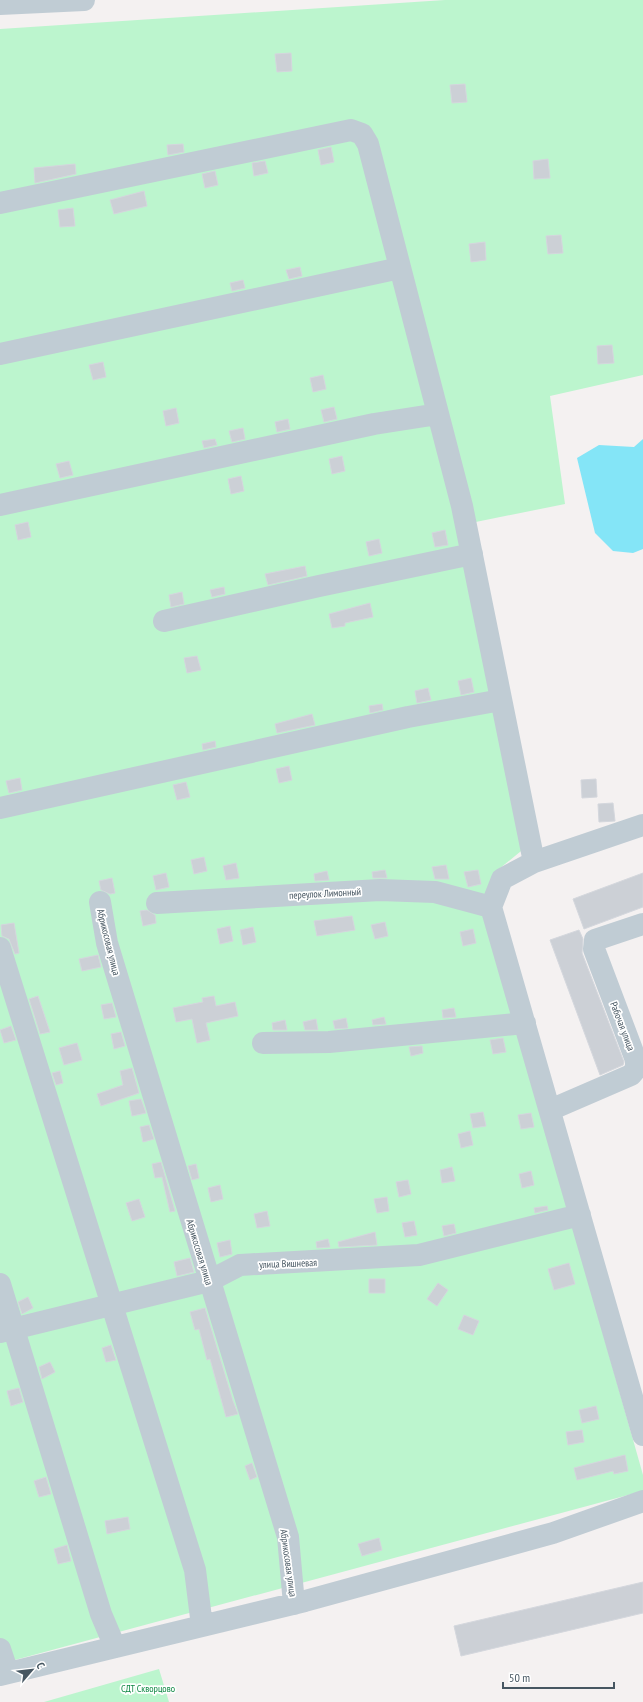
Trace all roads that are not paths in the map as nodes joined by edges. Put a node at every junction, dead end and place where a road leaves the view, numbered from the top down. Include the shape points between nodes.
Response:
1 (84, 0) edge
2 (0, 4) edge
3 (0, 203) edge
4 (400, 268) junction
5 (0, 354) edge
6 (438, 414) junction
7 (0, 504) edge
8 (472, 554) junction
9 (164, 621) dead end
10 (501, 700) junction
11 (0, 808) edge
12 (643, 825) edge
13 (534, 862) junction
14 (100, 902) dead end
15 (157, 903) dead end
16 (491, 907) junction
17 (643, 924) edge
18 (0, 948) edge
19 (525, 1023) junction
20 (263, 1043) dead end
21 (550, 1110) junction
22 (580, 1216) junction
23 (209, 1281) junction
24 (0, 1284) edge
25 (112, 1304) junction
26 (7, 1330) edge
27 (643, 1434) edge
28 (643, 1501) edge
29 (294, 1604) junction
30 (202, 1626) junction
31 (115, 1647) junction
32 (0, 1649) edge
33 (4, 1674) edge

1 - 2 street
3 - 4 street via 351,130 362,134 368,144
4 - 5 street
4 - 6 street
6 - 7 street via 374,424
6 - 8 street
8 - 9 street
8 - 10 street
10 - 11 street via 408,717
10 - 13 street
12 - 13 street
13 - 16 street via 502,879
14 - 23 street, Абрикосовая улица via 107,942
15 - 16 street, переулок Лимонный via 380,890 436,892
16 - 19 street
17 - 21 street, Рабочая улица via 595,940 594,949 636,1060 636,1069 631,1075
18 - 25 street
19 - 20 street via 329,1042
19 - 21 street
21 - 22 street
22 - 23 street, улица Вишневая via 419,1256 240,1265
22 - 27 street
23 - 25 street, улица Вишневая
23 - 29 street, Абрикосовая улица via 288,1537
24 - 26 street
25 - 26 street, улица Вишневая
25 - 30 street via 195,1570
26 - 31 street
28 - 29 street via 553,1533
29 - 30 street
30 - 31 street
31 - 33 street
32 - 33 street

